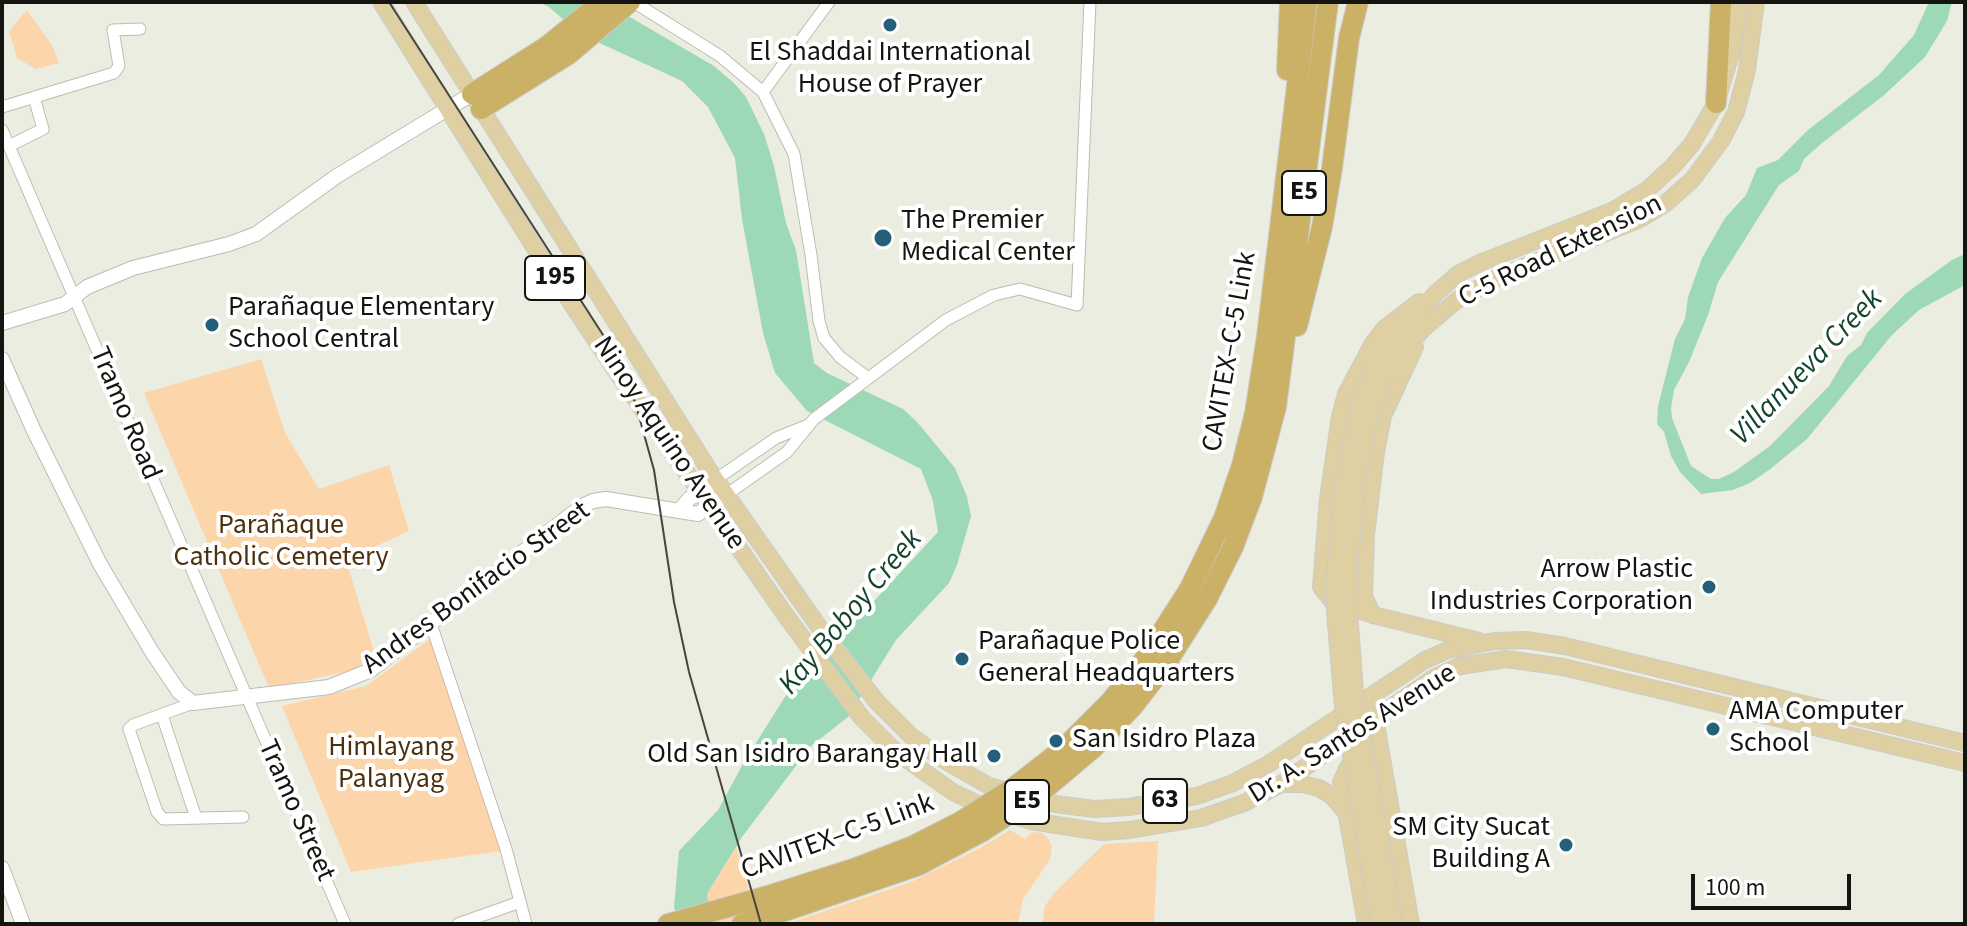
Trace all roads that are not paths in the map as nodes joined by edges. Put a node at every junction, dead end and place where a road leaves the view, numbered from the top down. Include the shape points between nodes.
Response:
1 (381, 2) edge
2 (414, 2) edge
3 (602, 2) edge
4 (829, 2) edge
5 (1090, 2) edge
6 (1290, 2) edge
7 (1307, 2) edge
8 (1328, 2) edge
9 (1358, 2) edge
10 (1721, 2) edge
11 (1739, 2) edge
12 (1756, 2) edge
13 (631, 5) edge
14 (140, 29) dead end
15 (572, 40) junction
16 (763, 92) junction
17 (34, 97) junction
18 (476, 101) junction
19 (1716, 103) junction
20 (2, 107) edge
21 (448, 109) junction
22 (2, 130) edge
23 (1290, 139) junction
24 (9, 146) junction
25 (1435, 294) junction
26 (74, 298) junction
27 (2, 323) edge
28 (1423, 329) junction
29 (2, 359) edge
30 (1379, 375) junction
31 (864, 381) junction
32 (1280, 383) junction
33 (811, 422) junction
34 (715, 480) junction
35 (699, 492) junction
36 (726, 495) junction
37 (709, 507) junction
38 (679, 511) junction
39 (1323, 553) junction
40 (1365, 561) junction
41 (1198, 594) junction
42 (1373, 615) junction
43 (431, 624) junction
44 (1484, 643) junction
45 (1733, 687) junction
46 (1370, 697) junction
47 (246, 698) junction
48 (877, 702) joint
49 (193, 703) junction
50 (1728, 707) junction
51 (162, 715) junction
52 (862, 718) joint
53 (1375, 719) junction
54 (1889, 725) junction
55 (1883, 743) junction
56 (1965, 743) edge
57 (1965, 763) edge
58 (963, 772) junction
59 (1387, 778) junction
60 (1281, 784) junction
61 (953, 792) junction
62 (1056, 804) junction
63 (1347, 813) junction
64 (243, 817) dead end
65 (196, 818) junction
66 (1051, 825) junction
67 (2, 868) edge
68 (520, 902) junction
69 (23, 924) edge
70 (345, 924) edge
71 (458, 924) edge
72 (526, 924) edge
73 (668, 924) edge
74 (742, 924) edge
75 (1366, 924) edge
76 (1379, 924) edge
77 (1394, 924) edge
78 (1411, 924) edge

1 - 21 main road, Ninoy Aquino Avenue / 195
2 - 18 main road, Ninoy Aquino Avenue / 195
3 - 15 highway
4 - 16 street
5 - 31 street via 1077,305 1020,289 1007,291 946,320
6 - 23 highway
7 - 23 highway, CAVITEX–C-5 Link / E5
8 - 32 highway, CAVITEX–C-5 Link / E5
9 - 32 highway via 1322,227
10 - 19 highway
11 - 19 main road, C-5 Road Extension via 1732,51
12 - 28 main road, C-5 Road Extension via 1736,112 1692,180 1640,219 1472,291
13 - 15 highway
13 - 16 street via 720,56
14 - 17 street via 113,30 119,66 114,73
15 - 18 highway
16 - 31 street via 794,154 824,338
17 - 20 street
17 - 24 street via 43,129
18 - 21 street
18 - 34 main road, Ninoy Aquino Avenue / 195
19 - 25 main road, C-5 Road Extension via 1682,156 1637,197 1482,262
21 - 26 street via 337,176 256,234 133,268
21 - 35 main road, Ninoy Aquino Avenue / 195
22 - 24 street, Tramo Road
23 - 41 highway, CAVITEX–C-5 Link / E5 via 1255,413
24 - 26 street, Tramo Road
25 - 30 main road, C-5 Road Extension via 1388,349
25 - 39 main road via 1384,329 1353,378 1340,416
26 - 27 street
26 - 47 street, Tramo Road
28 - 30 main road, C-5 Road Extension
28 - 40 main road via 1379,428
29 - 49 street via 100,564 152,652 179,692
30 - 76 main road, C-5 Road Extension, bridge via 1361,396 1348,449 1335,612 1341,693
30 - 77 main road, C-5 Road Extension, bridge via 1357,481 1349,612 1353,683
31 - 33 street
32 - 41 highway, CAVITEX–C-5 Link / E5 via 1268,442 1233,547
33 - 34 street via 776,438
33 - 36 street via 787,452
34 - 35 street
34 - 36 main road, Ninoy Aquino Avenue / 195
35 - 37 main road, Ninoy Aquino Avenue / 195
35 - 38 street
36 - 37 street, Andres Bonifacio Street
36 - 48 main road, Ninoy Aquino Avenue / 63
37 - 38 street, Andres Bonifacio Street via 698,514
37 - 52 main road, Ninoy Aquino Avenue / 63
38 - 43 street, Andres Bonifacio Street via 606,499 582,506
39 - 40 main road via 1328,572 1342,580 1358,575
39 - 42 main road via 1321,587 1332,601
40 - 42 main road via 1364,596
41 - 73 highway, CAVITEX–C-5 Link / E5, bridge via 1111,701 1053,758 996,800 936,835 878,859
41 - 74 highway, CAVITEX–C-5 Link / E5, bridge via 1165,665 1122,718 1019,809 900,872
42 - 44 main road
43 - 47 street, Andres Bonifacio Street via 351,679
43 - 68 street
44 - 45 main road, Dr. A. Santos Avenue / 63 via 1526,640 1560,645
44 - 46 main road, Dr. A. Santos Avenue / 63 via 1425,660
45 - 50 main road
45 - 54 main road, Dr. A. Santos Avenue / 63
46 - 53 main road
46 - 62 main road, Dr. A. Santos Avenue / 63 via 1267,765 1197,796 1094,809
47 - 49 street, Andres Bonifacio Street
47 - 70 street, Tramo Street
48 - 58 main road, Dr. A. Santos Avenue / 63 via 911,736
49 - 51 street
50 - 53 main road, Dr. A. Santos Avenue / 63 via 1563,667 1506,659 1460,666 1435,677
50 - 55 main road, Dr. A. Santos Avenue / 63
51 - 65 street
51 - 65 street via 133,725 129,734 160,817
52 - 61 main road, Dr. A. Santos Avenue / 63 via 896,752
53 - 59 main road
53 - 60 main road, Dr. A. Santos Avenue / 63
54 - 55 main road
54 - 56 main road, Dr. A. Santos Avenue / 63
55 - 57 main road, Dr. A. Santos Avenue / 63
58 - 61 main road
58 - 62 main road, Dr. A. Santos Avenue / 63 via 989,786
59 - 63 main road via 1370,761 1348,767 1341,782
59 - 78 main road
60 - 63 main road via 1319,788
60 - 66 main road, Dr. A. Santos Avenue / 63 via 1244,803 1165,825 1102,832
61 - 66 main road, Dr. A. Santos Avenue / 63
62 - 66 main road
63 - 75 main road
64 - 65 street
67 - 69 street
68 - 71 street
68 - 72 street

